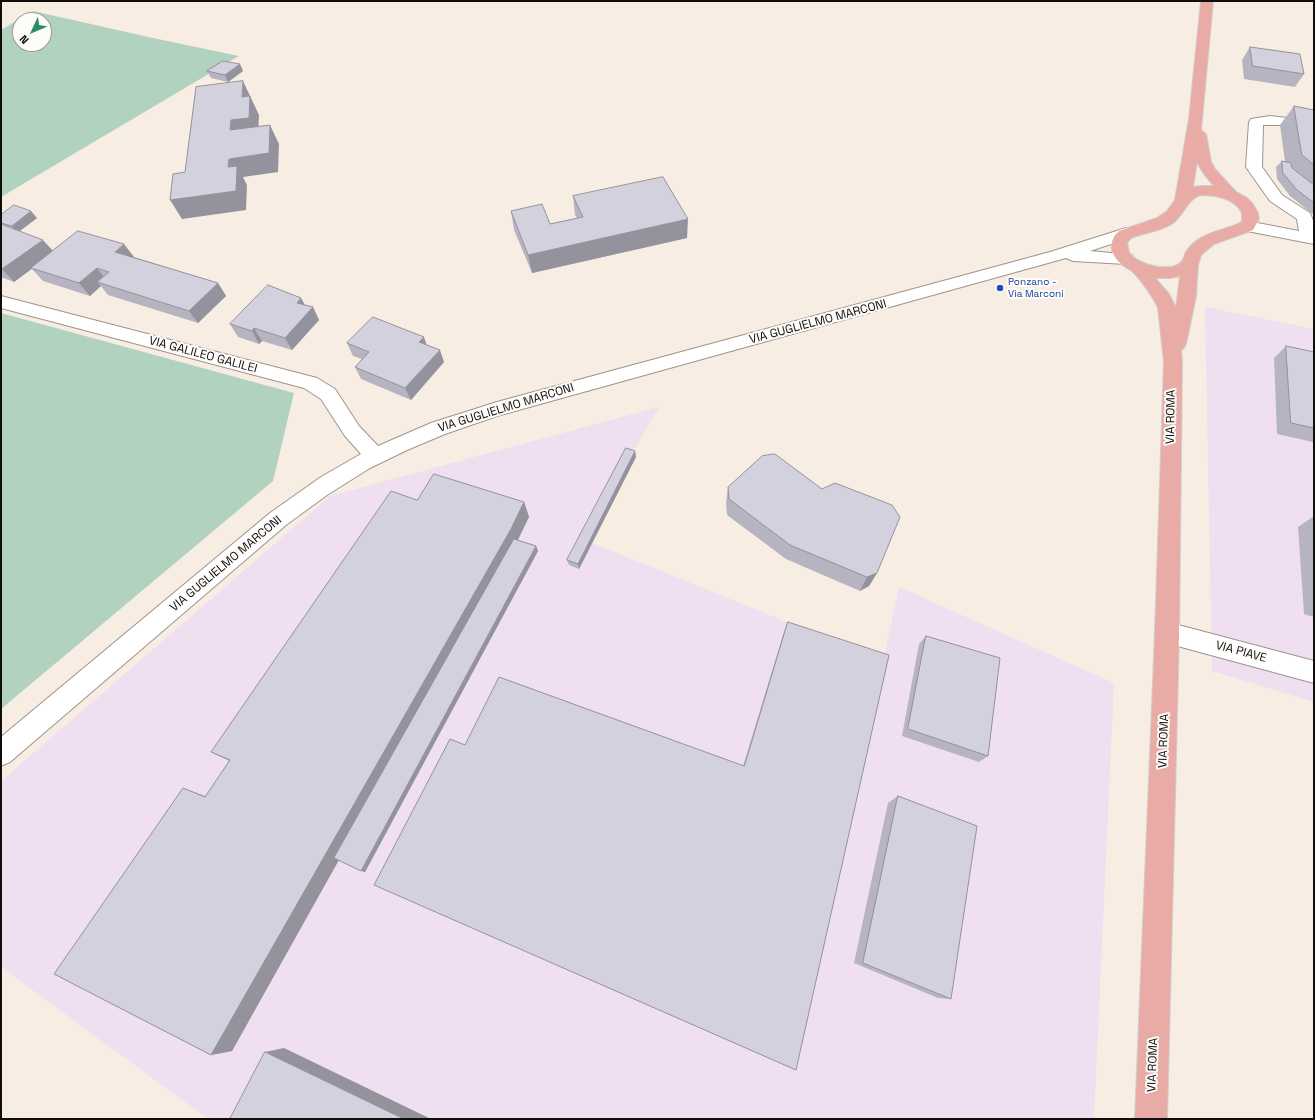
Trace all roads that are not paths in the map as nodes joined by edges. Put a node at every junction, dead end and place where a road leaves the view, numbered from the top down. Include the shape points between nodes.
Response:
1 (1207, 1) edge
2 (1196, 119) junction
3 (1314, 126) edge
4 (1231, 196) junction
5 (1183, 200) junction
6 (1247, 226) junction
7 (1126, 233) junction
8 (1310, 238) edge
9 (1056, 256) junction
10 (1132, 263) junction
11 (1189, 264) junction
12 (1, 302) edge
13 (1173, 362) junction
14 (375, 456) junction
15 (1167, 633) junction
16 (1314, 672) edge
17 (1, 753) edge
18 (1151, 1119) edge

1 - 2 main road
2 - 4 main road via 1204,162
2 - 5 main road
3 - 8 street via 1279,119 1256,122 1254,167 1276,198 1304,217
4 - 5 main road via 1219,192 1197,191 1189,193
4 - 6 main road via 1248,208 1252,215
5 - 7 main road via 1178,210 1164,222
6 - 8 street
6 - 11 main road via 1203,244 1196,249
7 - 9 street, VIA GUGLIELMO MARCONI
7 - 10 main road, VIA ROMA via 1120,238 1118,245 1120,252
9 - 10 street, VIA GUGLIELMO MARCONI via 1102,257
9 - 14 street, VIA GUGLIELMO MARCONI via 497,408 446,425
10 - 11 main road via 1147,271 1169,274 1185,269
10 - 13 main road, VIA ROMA via 1163,298 1167,308
11 - 13 main road, VIA ROMA via 1188,294
12 - 14 street, VIA GALILEO GALILEI via 310,383 328,394 352,431
13 - 15 main road, VIA ROMA
14 - 17 street, VIA GUGLIELMO MARCONI via 344,472 278,519
15 - 16 street, VIA PIAVE
15 - 18 main road, VIA ROMA

